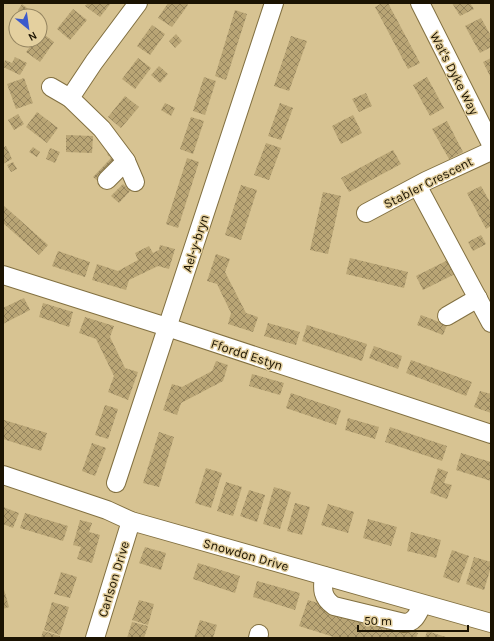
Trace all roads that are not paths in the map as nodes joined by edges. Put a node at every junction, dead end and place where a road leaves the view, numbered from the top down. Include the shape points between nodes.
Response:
1 (138, 3) edge
2 (274, 3) edge
3 (420, 3) edge
4 (51, 87) dead end
5 (70, 98) junction
6 (491, 144) edge
7 (491, 151) edge
8 (126, 161) junction
9 (107, 180) dead end
10 (136, 182) dead end
11 (418, 187) junction
12 (366, 214) dead end
13 (3, 275) edge
14 (478, 298) junction
15 (447, 316) dead end
16 (491, 323) edge
17 (167, 327) junction
18 (491, 434) edge
19 (3, 475) edge
20 (116, 483) dead end
21 (131, 521) junction
22 (324, 576) junction
23 (422, 605) junction
24 (491, 624) edge
25 (95, 638) edge

1 - 5 street
2 - 17 street, Ael-y-bryn
3 - 6 street, Wat's Dyke Way
4 - 5 street
5 - 8 street via 102,129
7 - 11 street, Stabler Crescent
8 - 9 street
8 - 10 street
11 - 12 street, Stabler Crescent
11 - 14 street
13 - 17 street, Ffordd Estyn
14 - 15 street
14 - 16 street
17 - 18 street, Ffordd Estyn
17 - 20 street, Ael-y-bryn
19 - 21 street, Snowdon Drive via 107,510
21 - 22 street, Snowdon Drive
21 - 25 street, Carlson Drive
22 - 23 street, Snowdon Drive
22 - 23 street via 322,591 334,606 404,623 412,622
23 - 24 street, Snowdon Drive

